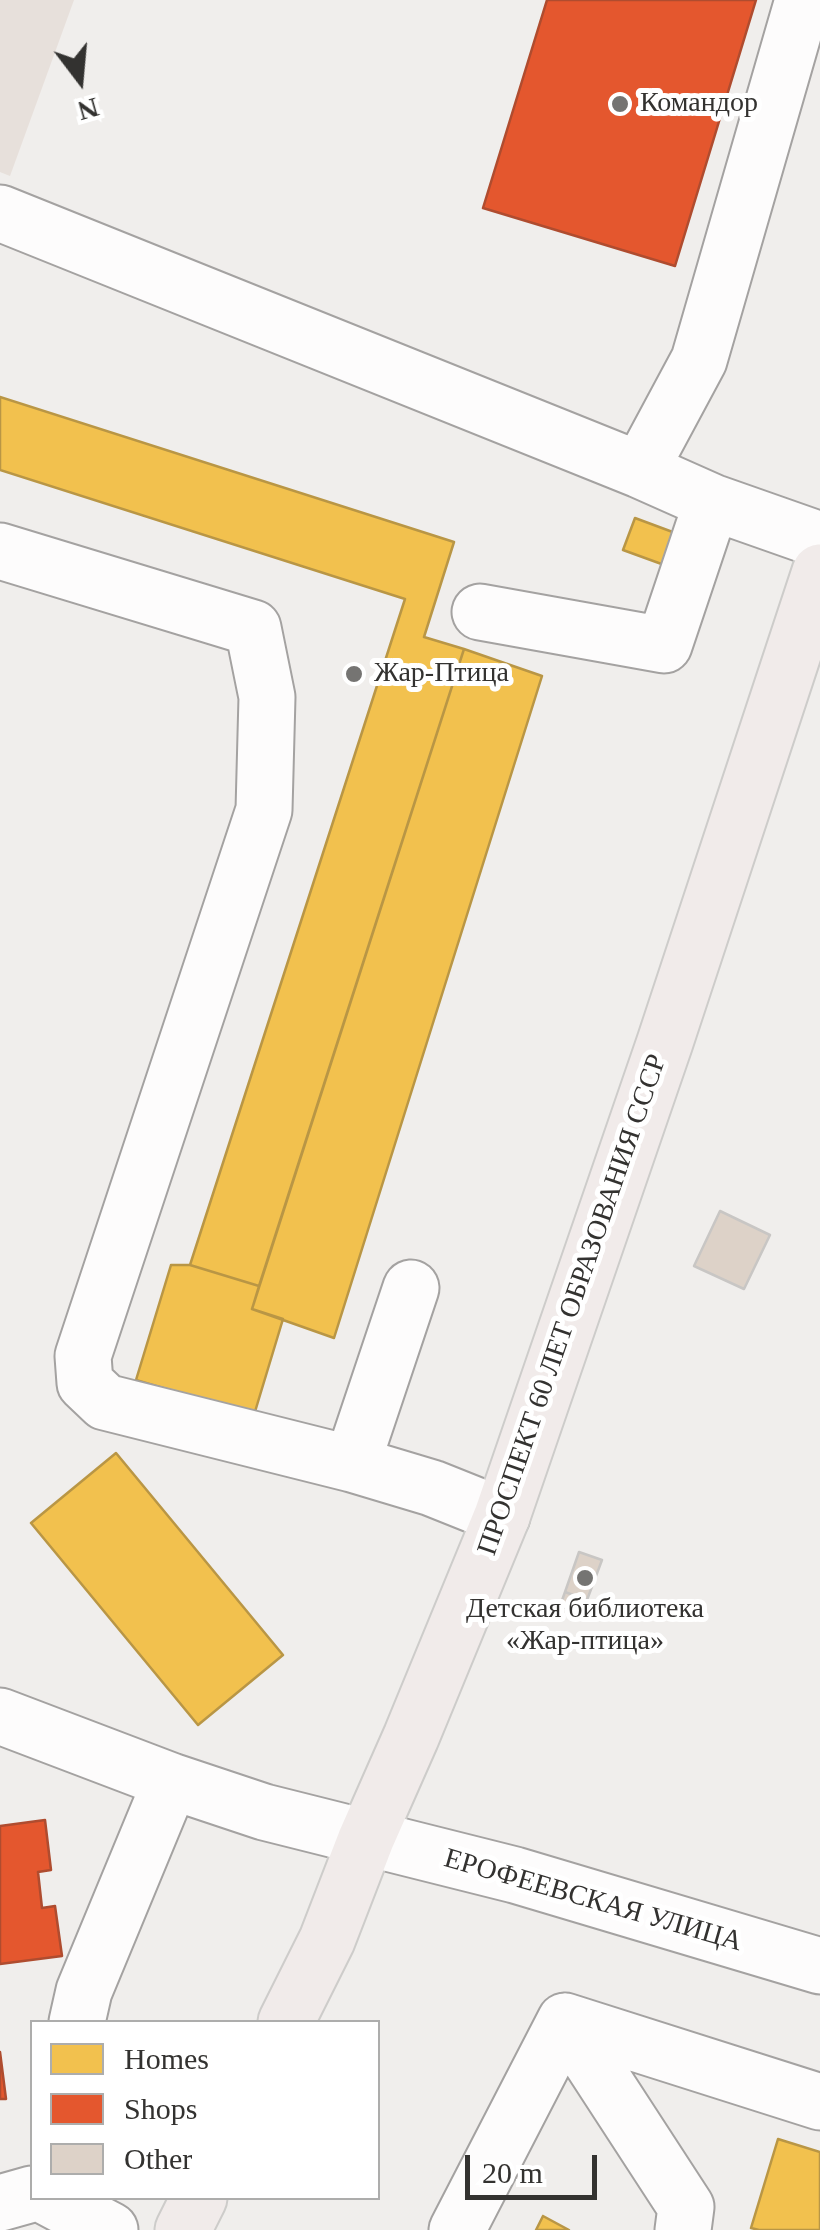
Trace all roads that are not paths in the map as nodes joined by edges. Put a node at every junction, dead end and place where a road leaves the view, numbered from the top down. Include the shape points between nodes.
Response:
1 (803, 0) edge
2 (1, 218) edge
3 (640, 470) junction
4 (712, 502) junction
5 (0, 551) edge
6 (819, 568) edge
7 (480, 612) dead end
8 (411, 1288) dead end
9 (352, 1464) junction
10 (502, 1516) junction
11 (0, 1716) edge
12 (171, 1781) junction
13 (366, 1839) junction
14 (820, 1966) edge
15 (77, 2020) edge
16 (287, 2020) edge
17 (565, 2021) junction
18 (820, 2102) edge
19 (30, 2194) edge
20 (53, 2200) edge
21 (198, 2200) edge
22 (0, 2202) edge
23 (110, 2230) edge
24 (183, 2230) edge
25 (458, 2230) edge
26 (683, 2230) edge

1 - 3 street via 700,360
2 - 3 street
3 - 4 street
4 - 6 street
4 - 7 street via 664,644
5 - 9 street via 253,628 267,698 264,810 83,1356 84,1383 105,1402
6 - 10 main road, ПРОСПЕКТ 60 ЛЕТ ОБРАЗОВАНИЯ СССР
8 - 9 street
9 - 10 street
10 - 13 main road, ПРОСПЕКТ 60 ЛЕТ ОБРАЗОВАНИЯ СССР
11 - 12 street, ЕРОФЕЕВСКАЯ УЛИЦА
12 - 13 street, ЕРОФЕЕВСКАЯ УЛИЦА
12 - 15 street
13 - 14 street, ЕРОФЕЕВСКАЯ УЛИЦА via 515,1875
13 - 16 main road, ПРОСПЕКТ 60 ЛЕТ ОБРАЗОВАНИЯ СССР
17 - 18 street
17 - 25 street
17 - 26 street via 686,2208
19 - 22 street
20 - 23 street
21 - 24 main road

